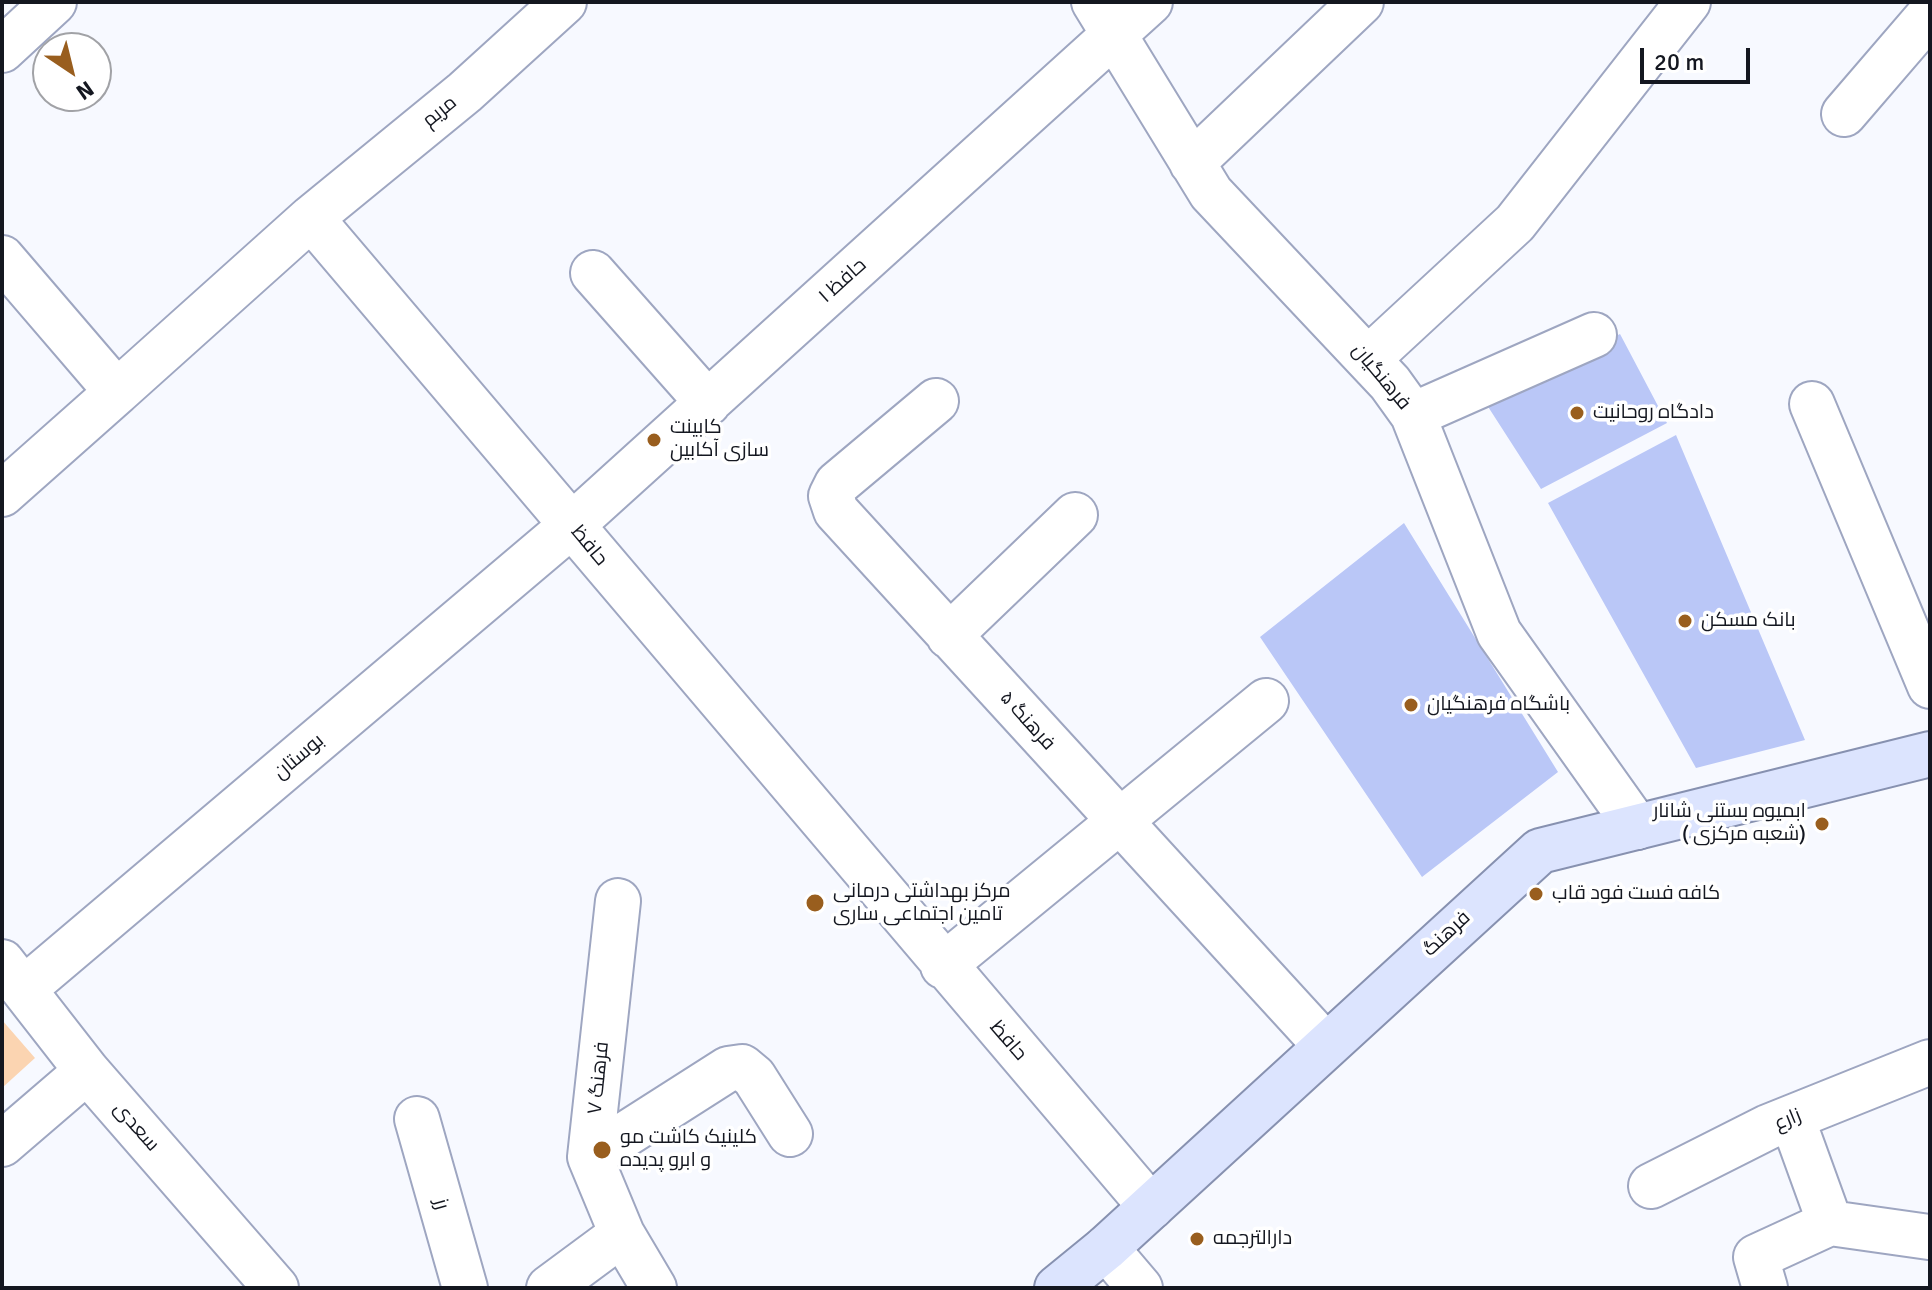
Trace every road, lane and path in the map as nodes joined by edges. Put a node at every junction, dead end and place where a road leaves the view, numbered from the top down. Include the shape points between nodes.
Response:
1 (54, 2) edge
2 (564, 2) edge
3 (1150, 2) edge
4 (1361, 2) edge
5 (1688, 2) edge
6 (1930, 14) edge
7 (1104, 19) edge
8 (2, 50) edge
9 (1844, 114) dead end
10 (1192, 163) junction
11 (311, 218) junction
12 (2, 258) edge
13 (593, 273) dead end
14 (1594, 335) dead end
15 (1368, 359) junction
16 (117, 392) junction
17 (936, 401) dead end
18 (708, 403) junction
19 (1812, 404) dead end
20 (1413, 415) junction
21 (2, 494) edge
22 (1075, 515) dead end
23 (572, 525) junction
24 (949, 636) junction
25 (1930, 686) edge
26 (1266, 701) dead end
27 (1930, 754) edge
28 (1121, 824) junction
29 (1637, 827) junction
30 (618, 901) dead end
31 (943, 966) junction
32 (14, 975) edge
33 (1326, 1046) junction
34 (1930, 1062) edge
35 (87, 1071) junction
36 (1792, 1118) junction
37 (417, 1119) dead end
38 (790, 1134) dead end
39 (2, 1144) edge
40 (590, 1157) junction
41 (1651, 1186) dead end
42 (1151, 1207) junction
43 (1830, 1223) junction
44 (622, 1234) junction
45 (1929, 1237) edge
46 (1106, 1248) junction
47 (276, 1288) edge
48 (465, 1288) edge
49 (549, 1288) edge
50 (654, 1288) edge
51 (1057, 1288) edge
52 (1140, 1288) edge
53 (1765, 1288) edge

1 - 8 street
2 - 11 street, مریم via 465,92
3 - 7 street, حافظ ۱
4 - 10 street
5 - 15 street via 1515,223
6 - 9 street
7 - 10 street, فرهنگیان
7 - 18 street, حافظ ۱
10 - 15 street, فرهنگیان via 1211,193
11 - 16 street
11 - 23 street, حافظ
12 - 16 street
13 - 18 street
14 - 20 street
15 - 20 street, فرهنگیان
16 - 21 street
17 - 24 street, فرهنگ ۵ via 837,484 831,496 836,511
18 - 23 street, حافظ ۱
19 - 25 street
20 - 29 street, فرهنگیان via 1499,633
22 - 24 street
23 - 31 street, حافظ
23 - 32 street, بوستان
24 - 28 street, فرهنگ ۵
26 - 28 street
27 - 29 main road, فرهنگ
28 - 31 street
28 - 33 street, فرهنگ ۵
29 - 33 main road, فرهنگ via 1550,847 1528,859
30 - 40 street, فرهنگ ۷
31 - 42 street, حافظ
32 - 35 street, سعدی
33 - 42 main road, فرهنگ
34 - 36 street, زارع
35 - 39 street
35 - 47 street, سعدی
36 - 41 street, زارع
36 - 43 street
37 - 48 street, رز
38 - 40 street via 742,1067 728,1069
40 - 44 street, فرهنگ ۷
42 - 46 main road, فرهنگ
43 - 45 street
43 - 53 street via 1756,1257
44 - 49 street
44 - 50 street, فرهنگ ۷
46 - 51 main road, فرهنگ
46 - 52 street

